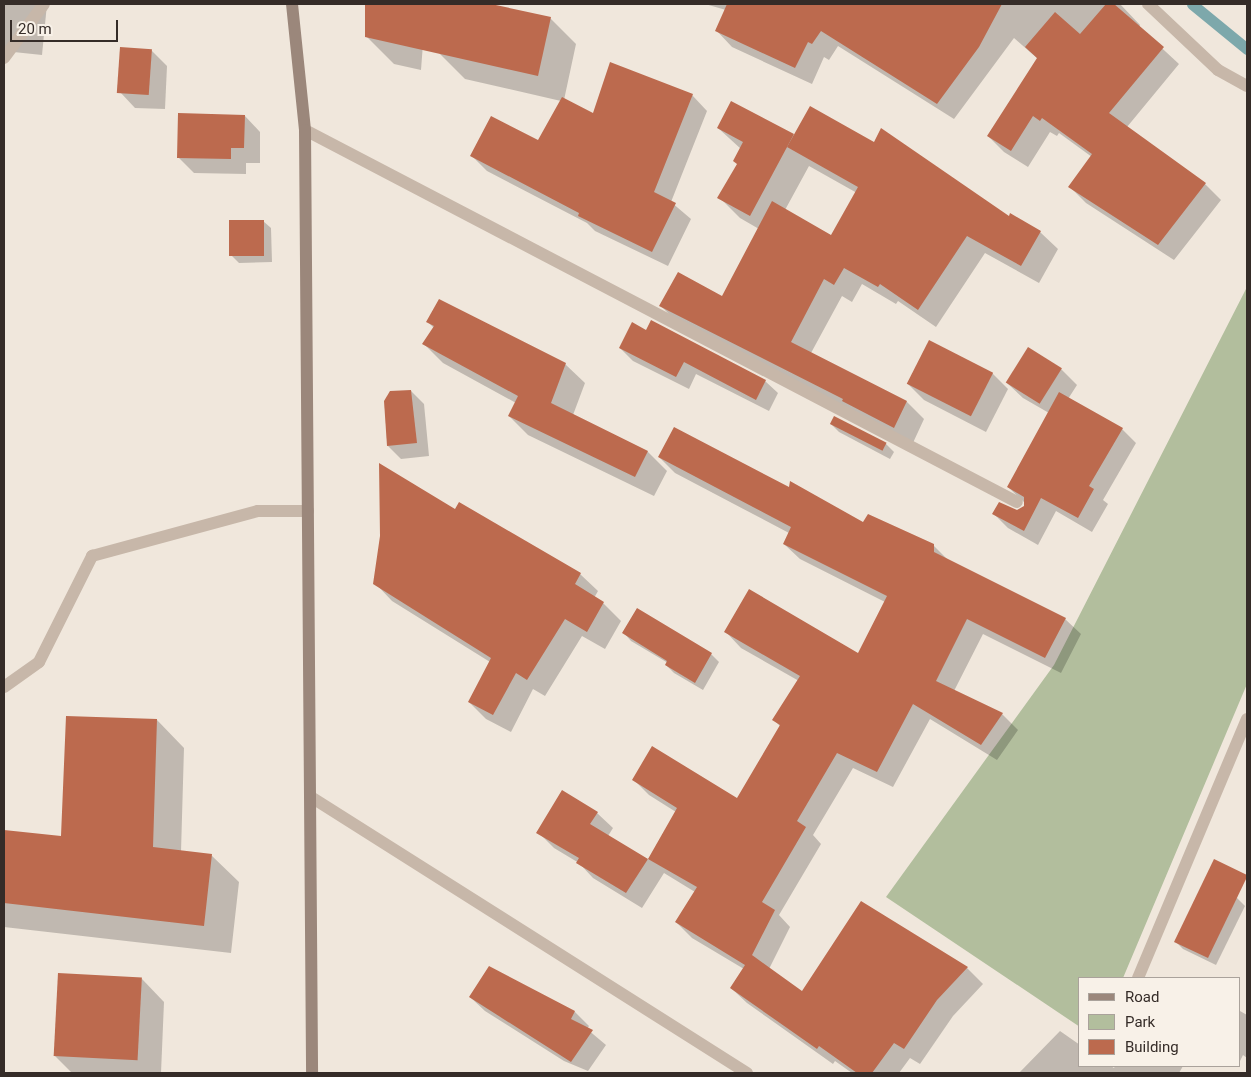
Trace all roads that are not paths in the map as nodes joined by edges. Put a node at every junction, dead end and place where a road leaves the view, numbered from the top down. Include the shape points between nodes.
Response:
1 (44, 4) edge
2 (292, 4) edge
3 (1148, 4) edge
4 (4, 58) edge
5 (1247, 86) edge
6 (306, 130) junction
7 (1017, 502) dead end
8 (308, 511) junction
9 (4, 687) edge
10 (1247, 719) edge
11 (311, 797) junction
12 (1138, 977) edge
13 (312, 1073) edge
14 (747, 1073) edge

1 - 4 street
2 - 6 main road
3 - 5 street via 1218,70
6 - 7 street
6 - 8 main road
8 - 9 street via 258,511 92,556 39,662
8 - 11 main road
10 - 12 street
11 - 13 main road
11 - 14 street

